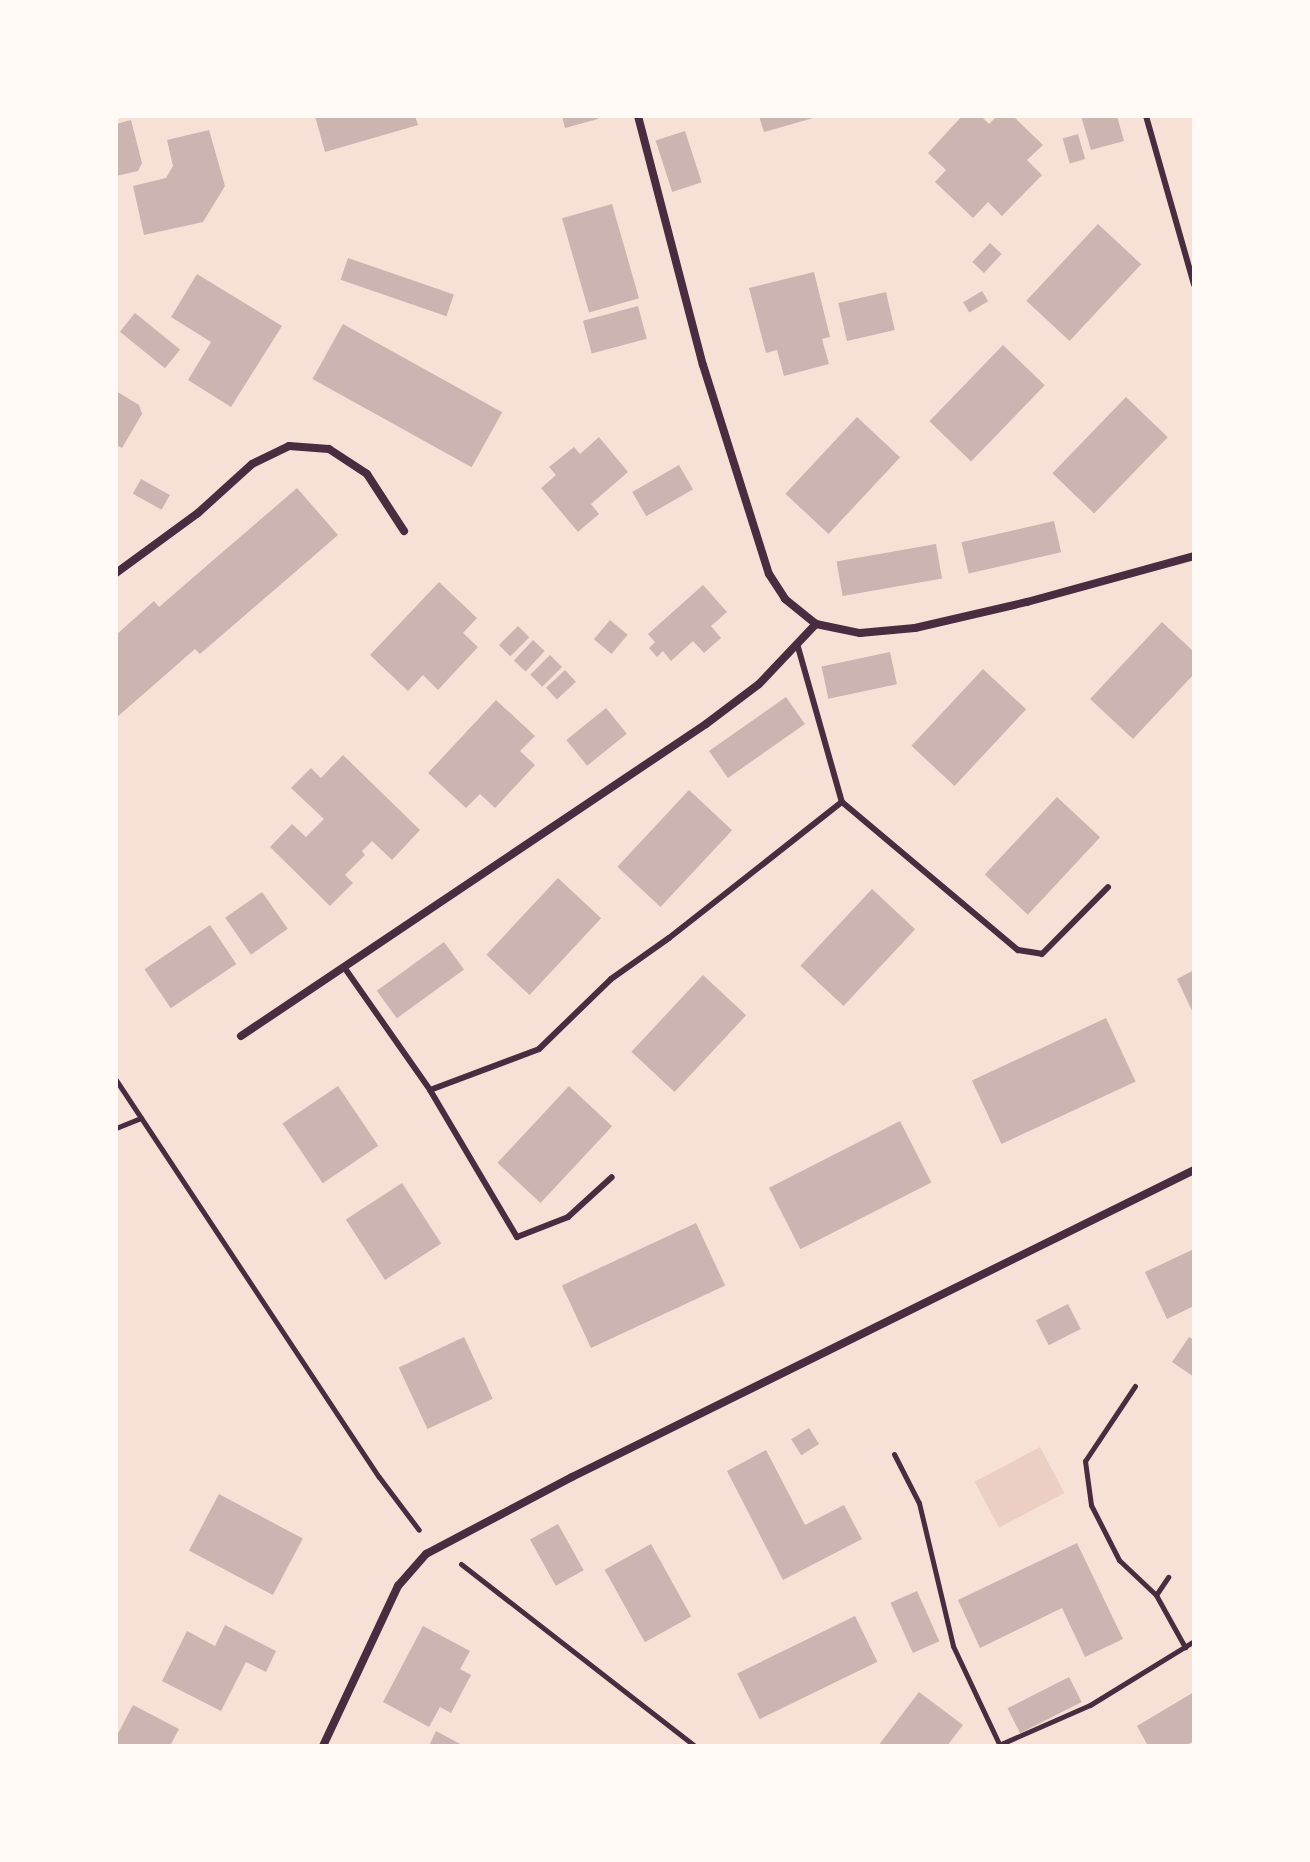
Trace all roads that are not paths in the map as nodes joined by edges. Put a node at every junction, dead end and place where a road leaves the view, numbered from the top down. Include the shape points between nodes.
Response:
1 (638, 116) edge
2 (1146, 116) edge
3 (1194, 284) edge
4 (404, 531) dead end
5 (1194, 556) edge
6 (116, 573) edge
7 (816, 624) junction
8 (798, 647) junction
9 (842, 802) junction
10 (1108, 887) dead end
11 (344, 967) junction
12 (241, 1036) dead end
13 (430, 1090) junction
14 (1194, 1170) edge
15 (612, 1177) dead end
16 (323, 1746) edge

1 - 7 street via 703,365 769,574 785,599
2 - 3 lane
4 - 6 street via 367,474 329,449 289,446 252,464 198,513
5 - 7 street via 915,628 860,633
7 - 8 street
8 - 9 lane
8 - 11 street via 706,724
9 - 10 lane via 1018,950 1042,954
9 - 13 lane via 611,979 539,1049
11 - 12 street
11 - 13 lane
13 - 15 lane via 517,1237 568,1217
14 - 16 street via 426,1554 398,1586

